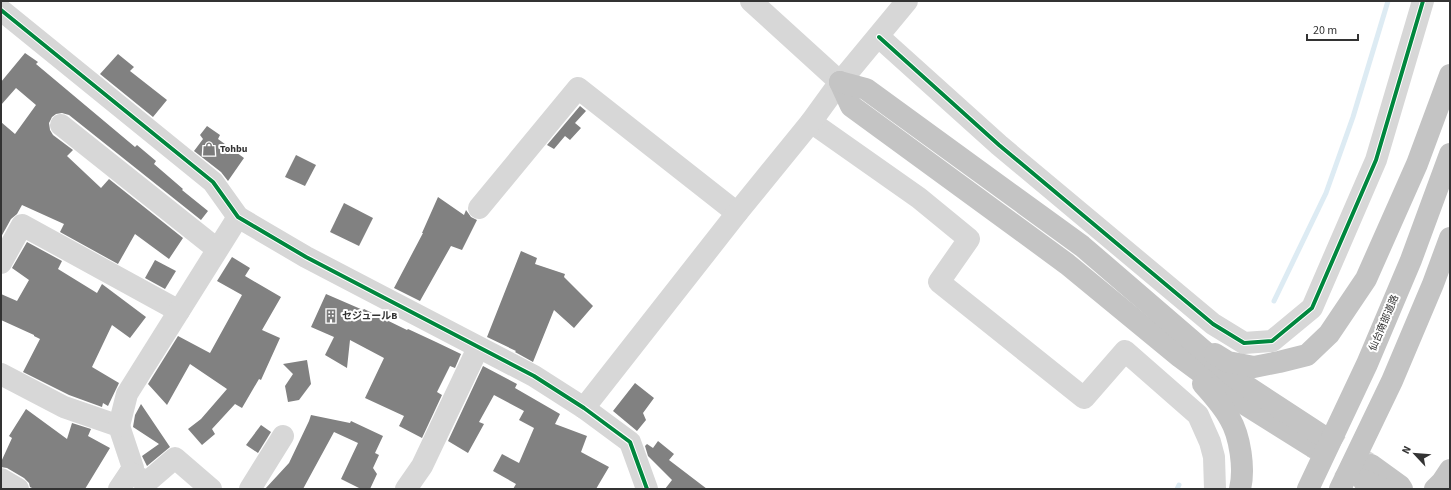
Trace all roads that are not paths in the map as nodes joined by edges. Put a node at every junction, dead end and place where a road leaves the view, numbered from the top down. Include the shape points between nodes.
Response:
1 (751, 1) edge
2 (907, 1) edge
3 (1423, 1) edge
4 (1, 10) edge
5 (879, 37) junction
6 (1450, 75) edge
7 (840, 82) junction
8 (811, 122) junction
9 (61, 125) dead end
10 (1450, 154) edge
11 (479, 208) dead end
12 (737, 213) junction
13 (238, 217) junction
14 (1450, 238) edge
15 (217, 249) junction
16 (1, 263) edge
17 (179, 311) junction
18 (478, 348) junction
19 (1186, 349) junction
20 (1, 374) edge
21 (584, 408) junction
22 (119, 426) junction
23 (283, 436) dead end
24 (1317, 441) tunnel mouth
25 (1450, 470) edge
26 (1372, 478) tunnel mouth
27 (1, 479) edge
28 (137, 483) edge
29 (18, 489) edge
30 (211, 489) edge
31 (250, 489) edge
32 (406, 489) edge
33 (647, 489) edge
34 (1214, 489) edge
35 (1240, 489) edge
36 (1308, 489) edge
37 (1340, 489) edge
38 (1402, 489) edge
39 (1435, 489) edge

1 - 7 street
2 - 5 street
3 - 5 street via 1376,160 1312,308 1272,341 1244,343 1213,324 999,145
4 - 13 street via 213,182
5 - 7 street
6 - 19 highway via 1417,164 1366,280 1329,334 1306,355 1254,367
7 - 8 street
7 - 19 highway via 851,106
8 - 12 street
8 - 34 street via 919,198 969,239 939,282 1084,398 1125,351 1198,415 1214,457
9 - 15 street
10 - 36 highway, 仙台南部道路 via 1367,364
11 - 12 street via 578,88
12 - 21 street
13 - 15 street
13 - 18 street via 306,257
14 - 37 highway via 1392,381
15 - 17 street
16 - 17 street via 22,225
17 - 22 street via 128,394
18 - 21 street via 534,376
18 - 32 street via 422,466
19 - 24 highway via 1238,400
19 - 35 highway via 1230,419 1240,448
20 - 22 street via 64,407
21 - 33 street via 630,442
22 - 28 street
23 - 31 street
25 - 39 highway
26 - 38 highway via 1400,486
27 - 29 street
28 - 30 street via 175,458

